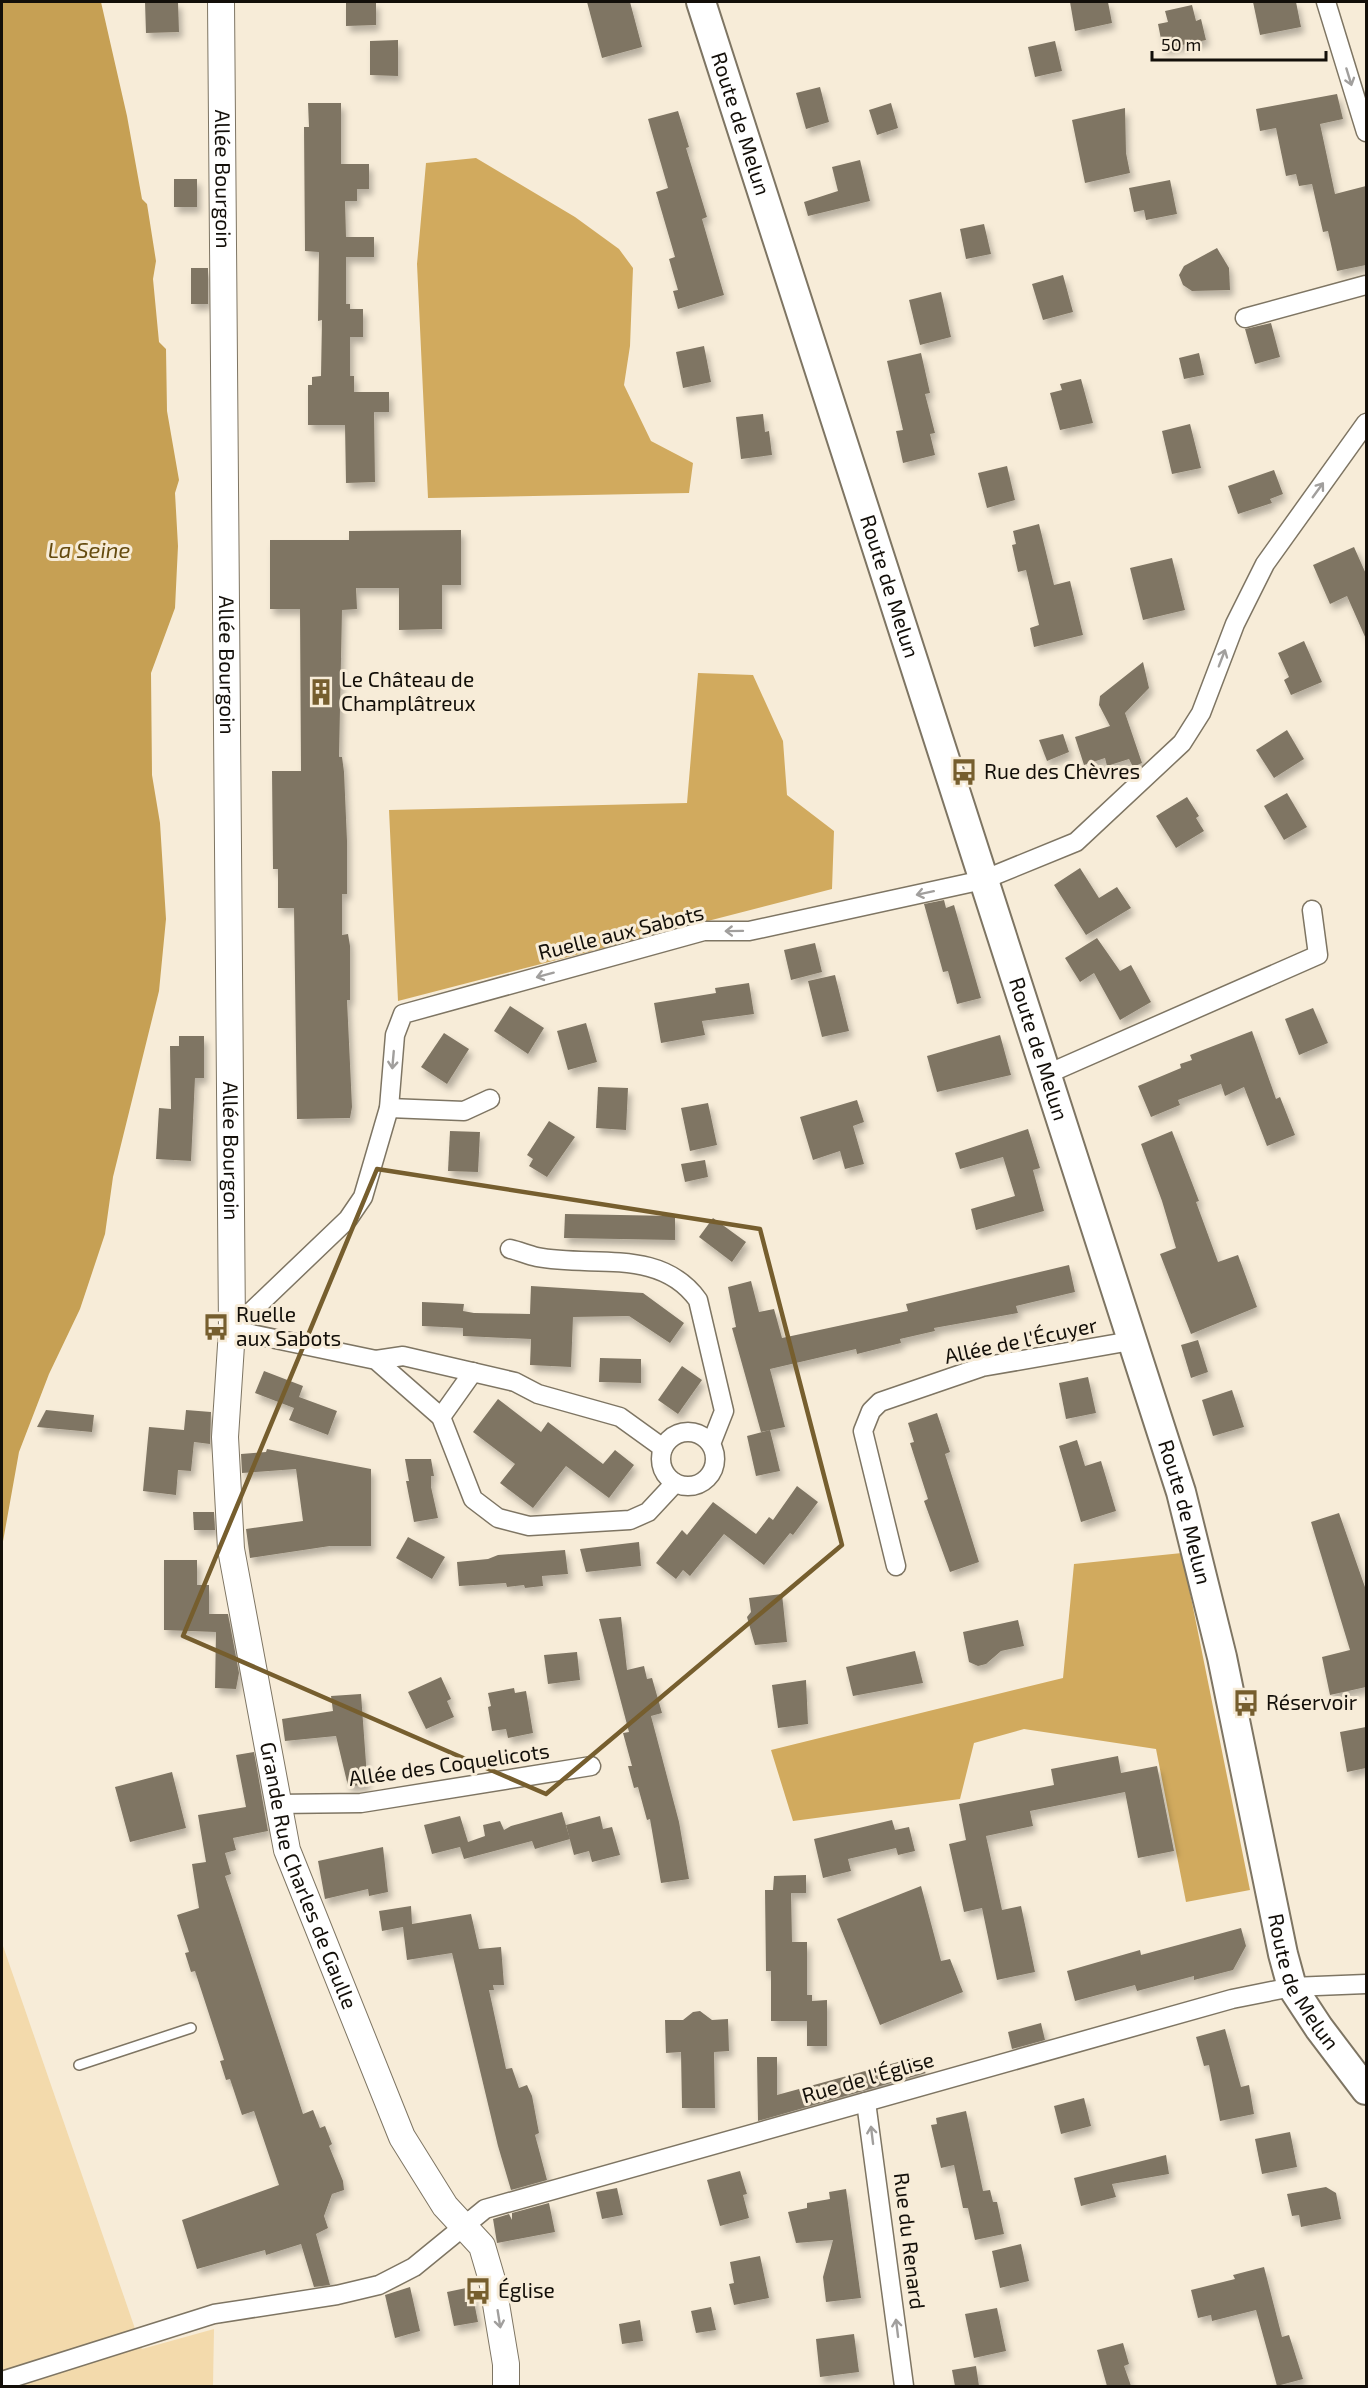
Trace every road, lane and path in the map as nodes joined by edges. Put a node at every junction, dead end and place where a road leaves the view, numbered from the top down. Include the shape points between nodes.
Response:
1 (221, 2) edge
2 (701, 2) edge
3 (1326, 2) edge
4 (1366, 132) edge
5 (1366, 285) edge
6 (1245, 318) dead end
7 (1366, 423) edge
8 (982, 880) junction
9 (1311, 910) dead end
10 (1046, 1075) junction
11 (490, 1100) dead end
12 (389, 1108) junction
13 (510, 1249) dead end
14 (232, 1330) junction
15 (1131, 1341) junction
16 (376, 1360) junction
17 (472, 1372) junction
18 (441, 1417) junction
19 (711, 1444) junction
20 (663, 1448) junction
21 (675, 1483) junction
22 (896, 1566) dead end
23 (591, 1766) dead end
24 (276, 1804) junction
25 (1366, 1984) edge
26 (1292, 1987) junction
27 (191, 2028) dead end
28 (79, 2066) dead end
29 (1366, 2090) edge
30 (866, 2102) junction
31 (463, 2229) junction
32 (2, 2381) edge
33 (506, 2386) edge
34 (904, 2386) edge

1 - 14 street, Allée Bourgoin
2 - 8 main road, Route de Melun
3 -> 4 street
5 - 6 street
8 -> 7 street via 1076,842 1182,743 1201,713 1235,624 1265,564
8 - 10 main road, Route de Melun
8 -> 12 street, Ruelle aux Sabots via 749,931 704,931 403,1014 395,1035
9 - 10 street via 1318,955
10 - 15 main road, Route de Melun
11 - 12 street via 464,1112
12 - 14 street, Ruelle aux Sabots via 363,1197 348,1219
13 - 19 street via 538,1257 642,1264 687,1285 698,1300 724,1411
14 - 16 street
14 - 24 street, Grande Rue Charles de Gaulle via 225,1437 231,1549
15 - 22 street, Allée de l'Écuyer via 982,1367 880,1402 863,1431
15 - 26 main road, Route de Melun via 1181,1492 1222,1657
16 - 17 street via 403,1356
16 - 18 street
17 - 18 street
17 - 20 street via 620,1417
18 - 21 street via 473,1499 484,1510 514,1524 630,1520 648,1512
19 - 20 street via 698,1433 690,1432 673,1435
19 - 21 street via 715,1461 708,1477 693,1485
20 - 21 street via 664,1472
23 - 24 street, Allée des Coquelicots via 361,1803
24 - 31 street, Grande Rue Charles de Gaulle via 287,1850 402,2137
25 - 26 street, Rue de l'Église
26 - 29 main road, Route de Melun
26 - 30 street, Rue de l'Église via 1232,1999
27 - 28 lane
30 - 31 street, Rue de l'Église via 485,2209
34 -> 30 street, Rue du Renard
31 - 32 street, Rue de l'Église via 414,2266 379,2285 214,2314
31 -> 33 street, Grande Rue Charles de Gaulle via 482,2246 492,2280

